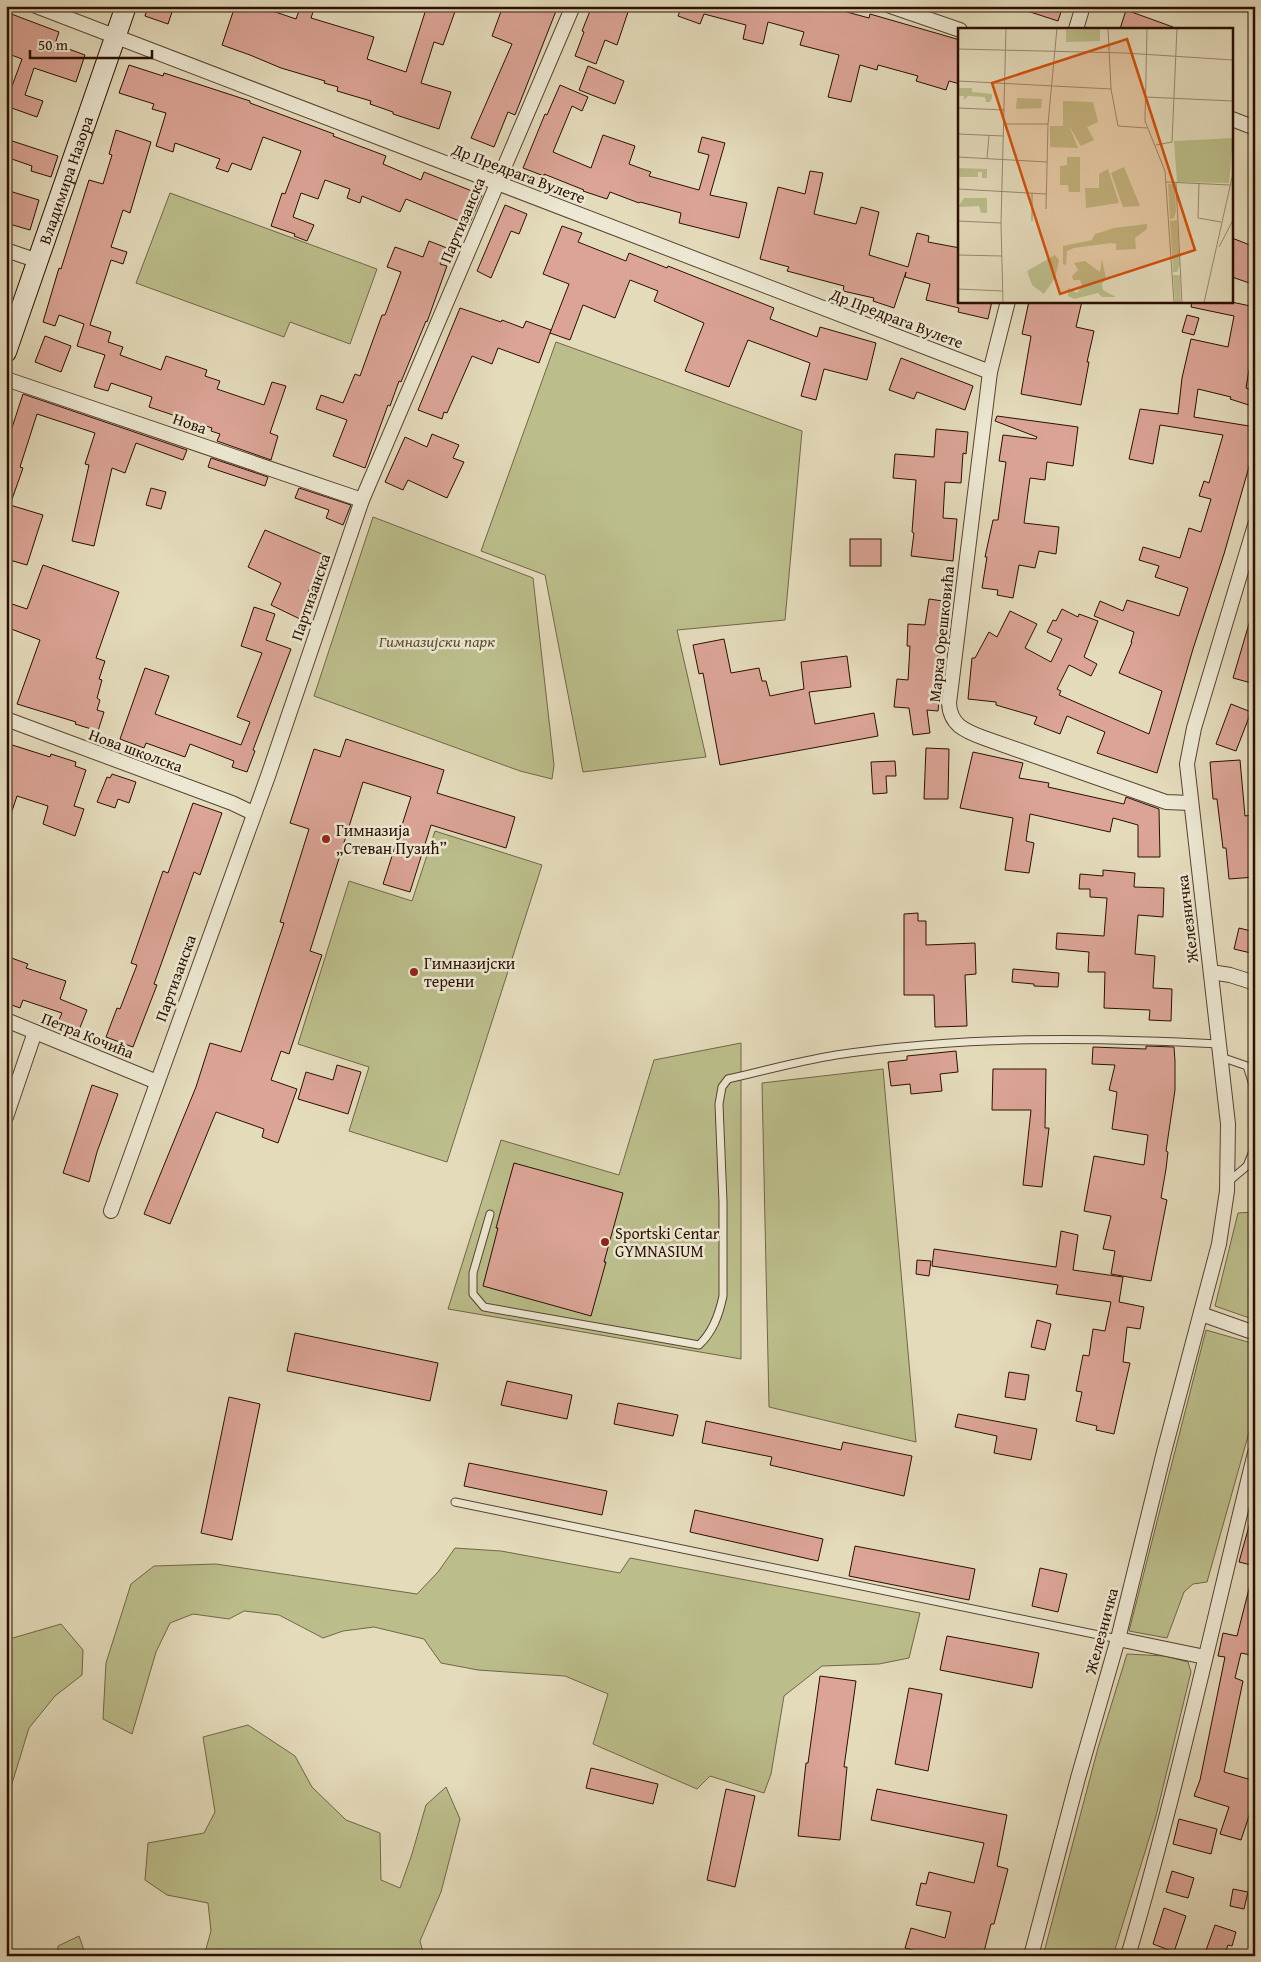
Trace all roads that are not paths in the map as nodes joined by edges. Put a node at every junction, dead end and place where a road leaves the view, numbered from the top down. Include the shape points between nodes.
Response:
1 (36, 6) edge
2 (126, 6) edge
3 (573, 6) edge
4 (890, 6) edge
5 (1083, 6) edge
6 (1076, 28) edge
7 (958, 29) edge
8 (115, 36) junction
9 (1234, 120) edge
10 (1255, 128) edge
11 (496, 184) junction
12 (6, 250) edge
13 (38, 261) junction
14 (1008, 302) edge
15 (6, 352) edge
16 (990, 372) junction
17 (6, 379) edge
18 (362, 500) junction
19 (1254, 532) edge
20 (6, 719) edge
21 (1190, 803) junction
22 (253, 813) junction
23 (1211, 972) junction
24 (1255, 983) edge
25 (6, 1020) edge
26 (35, 1032) junction
27 (1220, 1051) junction
28 (157, 1082) junction
29 (6, 1117) edge
30 (1227, 1183) junction
31 (111, 1210) dead end
32 (490, 1214) dead end
33 (1201, 1314) junction
34 (1255, 1333) edge
35 (1255, 1453) edge
36 (455, 1502) dead end
37 (1118, 1640) junction
38 (1205, 1657) junction
39 (1031, 1956) edge
40 (1128, 1956) edge

1 - 8 street, Др Предрага Вулете
2 - 8 street, Владимира Назора
3 - 11 street, Партизанска
4 - 7 street
5 - 6 street
8 - 11 street, Др Предрага Вулете
8 - 13 street, Владимира Назора
9 - 10 street
11 - 16 street, Др Предрага Вулете
11 - 18 street, Партизанска
12 - 13 street
13 - 15 street, Владимира Назора
14 - 16 street, Марка Орешковића
16 - 21 street, Марка Орешковића via 949,703 952,718 962,729 984,738 1166,802
17 - 18 street, Нова
18 - 22 street, Партизанска
19 - 21 street, Железничка via 1191,738 1187,764
20 - 22 street, Нова школска
21 - 23 street, Железничка
22 - 28 street, Партизанска
23 - 24 street
23 - 27 street, Железничка
25 - 26 street, Петра Кочића
26 - 28 street, Петра Кочића
26 - 29 street
27 - 30 street, Железничка via 1228,1124
27 - 30 lane via 1247,1066 1253,1086 1253,1151 1247,1166
27 - 32 lane via 1094,1040 937,1045 835,1055 728,1078 722,1087 719,1104 723,1296 712,1329 699,1345 484,1308 473,1294 472,1273
28 - 31 street, Партизанска
30 - 33 street, Железничка via 1220,1244
33 - 34 street
33 - 37 street, Железничка
35 - 38 street
36 - 37 lane
37 - 38 street
37 - 39 street, Железничка
38 - 40 street via 1160,1842

